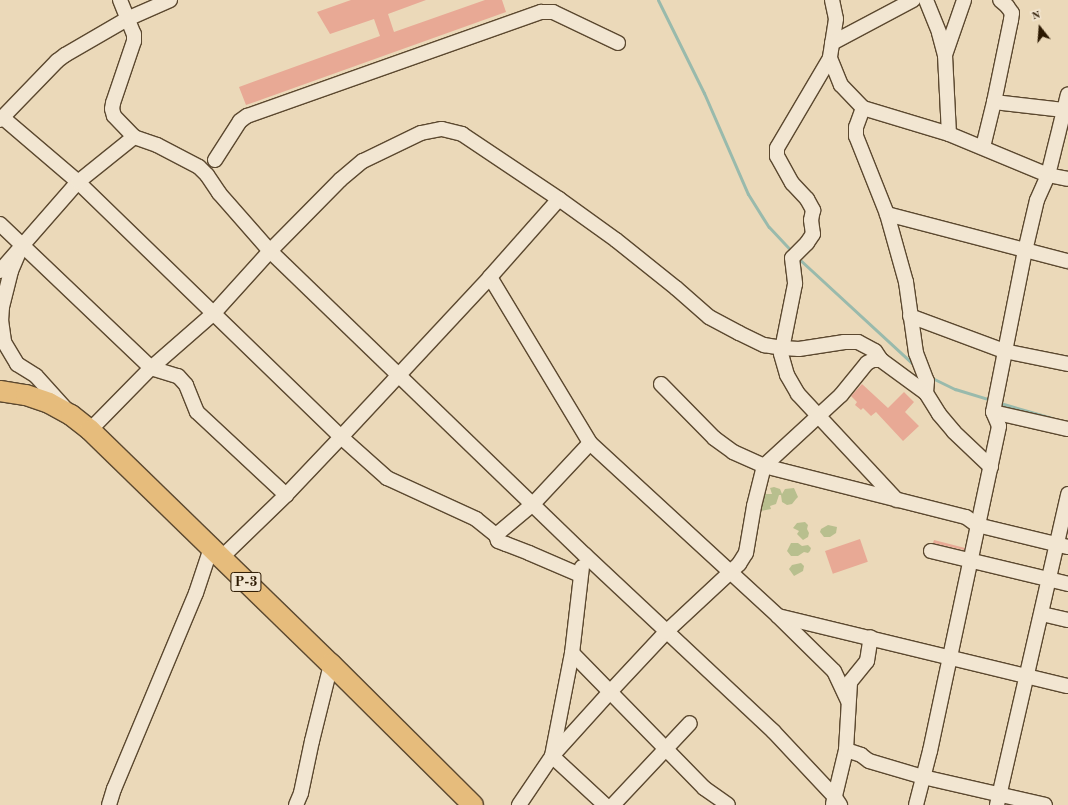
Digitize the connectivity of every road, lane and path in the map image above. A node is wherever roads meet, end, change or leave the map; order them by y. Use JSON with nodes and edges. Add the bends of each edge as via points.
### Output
{"nodes":[{"id":1,"x":120,"y":0,"type":"edge"},
{"id":2,"x":170,"y":0,"type":"edge"},
{"id":3,"x":832,"y":0,"type":"edge"},
{"id":4,"x":912,"y":0,"type":"edge"},
{"id":5,"x":926,"y":0,"type":"edge"},
{"id":6,"x":964,"y":0,"type":"edge"},
{"id":7,"x":1000,"y":0,"type":"edge"},
{"id":8,"x":127,"y":19,"type":"junction"},
{"id":9,"x":618,"y":43,"type":"dead end"},
{"id":10,"x":832,"y":43,"type":"junction"},
{"id":11,"x":946,"y":55,"type":"junction"},
{"id":12,"x":830,"y":58,"type":"junction"},
{"id":13,"x":1068,"y":94,"type":"edge"},
{"id":14,"x":994,"y":102,"type":"junction"},
{"id":15,"x":863,"y":108,"type":"junction"},
{"id":16,"x":1064,"y":110,"type":"junction"},
{"id":17,"x":1,"y":118,"type":"edge"},
{"id":18,"x":949,"y":134,"type":"junction"},
{"id":19,"x":134,"y":137,"type":"junction"},
{"id":20,"x":983,"y":147,"type":"junction"},
{"id":21,"x":215,"y":160,"type":"junction"},
{"id":22,"x":199,"y":167,"type":"junction"},
{"id":23,"x":1048,"y":175,"type":"junction"},
{"id":24,"x":1068,"y":179,"type":"edge"},
{"id":25,"x":212,"y":181,"type":"junction"},
{"id":26,"x":78,"y":182,"type":"junction"},
{"id":27,"x":559,"y":199,"type":"junction"},
{"id":28,"x":887,"y":214,"type":"junction"},
{"id":29,"x":0,"y":224,"type":"edge"},
{"id":30,"x":22,"y":245,"type":"junction"},
{"id":31,"x":270,"y":251,"type":"junction"},
{"id":32,"x":1026,"y":251,"type":"junction"},
{"id":33,"x":1068,"y":261,"type":"edge"},
{"id":34,"x":0,"y":271,"type":"edge"},
{"id":35,"x":490,"y":277,"type":"junction"},
{"id":36,"x":213,"y":314,"type":"junction"},
{"id":37,"x":910,"y":316,"type":"junction"},
{"id":38,"x":782,"y":348,"type":"junction"},
{"id":39,"x":1004,"y":351,"type":"junction"},
{"id":40,"x":881,"y":360,"type":"junction"},
{"id":41,"x":1068,"y":364,"type":"edge"},
{"id":42,"x":151,"y":368,"type":"junction"},
{"id":43,"x":398,"y":375,"type":"junction"},
{"id":44,"x":661,"y":384,"type":"dead end"},
{"id":45,"x":0,"y":391,"type":"edge"},
{"id":46,"x":926,"y":393,"type":"junction"},
{"id":47,"x":993,"y":412,"type":"junction"},
{"id":48,"x":71,"y":415,"type":"junction"},
{"id":49,"x":819,"y":415,"type":"junction"},
{"id":50,"x":1068,"y":429,"type":"edge"},
{"id":51,"x":90,"y":430,"type":"junction"},
{"id":52,"x":341,"y":437,"type":"junction"},
{"id":53,"x":590,"y":443,"type":"junction"},
{"id":54,"x":764,"y":466,"type":"junction"},
{"id":55,"x":991,"y":467,"type":"junction"},
{"id":56,"x":1068,"y":494,"type":"edge"},
{"id":57,"x":286,"y":495,"type":"junction"},
{"id":58,"x":897,"y":500,"type":"junction"},
{"id":59,"x":533,"y":504,"type":"junction"},
{"id":60,"x":1066,"y":509,"type":"edge"},
{"id":61,"x":977,"y":525,"type":"junction"},
{"id":62,"x":496,"y":535,"type":"junction"},
{"id":63,"x":1063,"y":546,"type":"edge"},
{"id":64,"x":932,"y":551,"type":"dead end"},
{"id":65,"x":216,"y":553,"type":"junction"},
{"id":66,"x":585,"y":555,"type":"junction"},
{"id":67,"x":971,"y":560,"type":"junction"},
{"id":68,"x":730,"y":573,"type":"junction"},
{"id":69,"x":580,"y":575,"type":"junction"},
{"id":70,"x":1049,"y":579,"type":"junction"},
{"id":71,"x":1068,"y":584,"type":"edge"},
{"id":72,"x":1042,"y":614,"type":"junction"},
{"id":73,"x":778,"y":616,"type":"junction"},
{"id":74,"x":1068,"y":620,"type":"edge"},
{"id":75,"x":666,"y":632,"type":"junction"},
{"id":76,"x":871,"y":637,"type":"junction"},
{"id":77,"x":572,"y":653,"type":"junction"},
{"id":78,"x":949,"y":658,"type":"junction"},
{"id":79,"x":331,"y":664,"type":"junction"},
{"id":80,"x":1027,"y":676,"type":"junction"},
{"id":81,"x":1068,"y":686,"type":"edge"},
{"id":82,"x":609,"y":693,"type":"junction"},
{"id":83,"x":848,"y":701,"type":"junction"},
{"id":84,"x":690,"y":723,"type":"dead end"},
{"id":85,"x":665,"y":747,"type":"junction"},
{"id":86,"x":846,"y":750,"type":"junction"},
{"id":87,"x":552,"y":756,"type":"junction"},
{"id":88,"x":923,"y":777,"type":"junction"},
{"id":89,"x":998,"y":800,"type":"edge"},
{"id":90,"x":836,"y":802,"type":"edge"},
{"id":91,"x":109,"y":805,"type":"edge"},
{"id":92,"x":296,"y":805,"type":"edge"},
{"id":93,"x":473,"y":805,"type":"edge"},
{"id":94,"x":519,"y":805,"type":"edge"},
{"id":95,"x":605,"y":805,"type":"edge"},
{"id":96,"x":613,"y":805,"type":"edge"},
{"id":97,"x":728,"y":805,"type":"edge"},
{"id":98,"x":916,"y":805,"type":"edge"},
{"id":99,"x":1045,"y":805,"type":"edge"}],
"edges":[{"from":1,"to":8,"type":"street"},
{"from":2,"to":8,"type":"street"},
{"from":3,"to":10,"type":"street","via":[[836,19]]},
{"from":4,"to":10,"type":"street"},
{"from":5,"to":11,"type":"street"},
{"from":6,"to":11,"type":"street"},
{"from":7,"to":14,"type":"street","via":[[1012,12]]},
{"from":8,"to":17,"type":"street","via":[[81,44],[57,61]]},
{"from":8,"to":19,"type":"street","via":[[134,34],[134,41],[112,109],[114,116]]},
{"from":9,"to":21,"type":"street","via":[[553,12],[541,12],[247,116],[240,121]]},
{"from":10,"to":12,"type":"street"},
{"from":11,"to":18,"type":"street"},
{"from":12,"to":15,"type":"street","via":[[841,86]]},
{"from":12,"to":38,"type":"street","via":[[777,148],[777,156],[784,170],[813,210],[813,234],[792,258],[795,284]]},
{"from":13,"to":16,"type":"street"},
{"from":14,"to":16,"type":"street"},
{"from":14,"to":20,"type":"street"},
{"from":15,"to":18,"type":"street"},
{"from":15,"to":28,"type":"street","via":[[856,127],[856,136]]},
{"from":16,"to":23,"type":"street"},
{"from":17,"to":26,"type":"street"},
{"from":18,"to":20,"type":"street"},
{"from":19,"to":22,"type":"street","via":[[157,145]]},
{"from":19,"to":26,"type":"street"},
{"from":20,"to":23,"type":"street"},
{"from":21,"to":22,"type":"street","via":[[209,165]]},
{"from":21,"to":25,"type":"street"},
{"from":22,"to":25,"type":"street"},
{"from":23,"to":24,"type":"street"},
{"from":23,"to":32,"type":"street","via":[[1037,200]]},
{"from":25,"to":31,"type":"street","via":[[219,193]]},
{"from":26,"to":30,"type":"street"},
{"from":26,"to":36,"type":"street"},
{"from":27,"to":31,"type":"street","via":[[462,134],[442,129],[422,133],[363,161],[340,180]]},
{"from":27,"to":35,"type":"street"},
{"from":27,"to":38,"type":"street","via":[[628,250],[709,317],[764,345]]},
{"from":28,"to":32,"type":"street"},
{"from":28,"to":37,"type":"street","via":[[906,282]]},
{"from":29,"to":30,"type":"street"},
{"from":30,"to":34,"type":"street"},
{"from":30,"to":42,"type":"street"},
{"from":30,"to":48,"type":"street","via":[[11,271],[2,307],[4,342],[17,364],[36,376]]},
{"from":31,"to":36,"type":"street"},
{"from":31,"to":43,"type":"street"},
{"from":32,"to":33,"type":"street"},
{"from":32,"to":39,"type":"street"},
{"from":35,"to":43,"type":"street"},
{"from":35,"to":53,"type":"street"},
{"from":36,"to":42,"type":"street"},
{"from":36,"to":52,"type":"street"},
{"from":37,"to":39,"type":"street"},
{"from":37,"to":46,"type":"street","via":[[916,352],[927,381]]},
{"from":38,"to":40,"type":"street","via":[[799,349],[858,342],[875,351]]},
{"from":38,"to":49,"type":"street","via":[[781,354],[787,374],[798,394]]},
{"from":39,"to":41,"type":"street"},
{"from":39,"to":47,"type":"street"},
{"from":40,"to":46,"type":"street"},
{"from":40,"to":49,"type":"street","via":[[866,363],[841,395]]},
{"from":42,"to":51,"type":"street"},
{"from":42,"to":57,"type":"street","via":[[178,376],[186,385],[197,412]]},
{"from":43,"to":52,"type":"street"},
{"from":43,"to":59,"type":"street"},
{"from":44,"to":54,"type":"street","via":[[714,438],[733,452]]},
{"from":45,"to":48,"type":"highway","number":"P-3","via":[[26,395],[49,403]]},
{"from":46,"to":55,"type":"street","via":[[954,432]]},
{"from":47,"to":50,"type":"street"},
{"from":47,"to":55,"type":"street","via":[[999,426]]},
{"from":48,"to":51,"type":"highway","number":"P-3"},
{"from":49,"to":54,"type":"street"},
{"from":49,"to":58,"type":"street"},
{"from":51,"to":65,"type":"highway","number":"P-3"},
{"from":52,"to":57,"type":"street"},
{"from":52,"to":62,"type":"street","via":[[387,478],[476,519]]},
{"from":53,"to":59,"type":"street"},
{"from":53,"to":68,"type":"street"},
{"from":54,"to":58,"type":"street"},
{"from":54,"to":68,"type":"street","via":[[746,553]]},
{"from":55,"to":61,"type":"street"},
{"from":56,"to":60,"type":"street"},
{"from":57,"to":65,"type":"street"},
{"from":58,"to":61,"type":"street","via":[[966,517]]},
{"from":59,"to":62,"type":"street"},
{"from":59,"to":66,"type":"street"},
{"from":60,"to":63,"type":"street"},
{"from":61,"to":63,"type":"street"},
{"from":61,"to":67,"type":"street"},
{"from":62,"to":69,"type":"street","via":[[498,540],[506,544]]},
{"from":63,"to":70,"type":"street"},
{"from":64,"to":67,"type":"street"},
{"from":65,"to":79,"type":"highway","number":"P-3"},
{"from":65,"to":91,"type":"street","via":[[196,593]]},
{"from":66,"to":69,"type":"street"},
{"from":66,"to":75,"type":"street"},
{"from":67,"to":70,"type":"street"},
{"from":67,"to":78,"type":"street"},
{"from":68,"to":73,"type":"street"},
{"from":68,"to":75,"type":"street"},
{"from":69,"to":77,"type":"street"},
{"from":70,"to":71,"type":"street"},
{"from":70,"to":72,"type":"street"},
{"from":72,"to":74,"type":"street"},
{"from":72,"to":80,"type":"street"},
{"from":73,"to":76,"type":"street"},
{"from":73,"to":83,"type":"street","via":[[834,671]]},
{"from":75,"to":82,"type":"street"},
{"from":75,"to":90,"type":"street","via":[[773,731]]},
{"from":76,"to":78,"type":"street"},
{"from":76,"to":83,"type":"street","via":[[867,661],[850,682]]},
{"from":77,"to":82,"type":"street"},
{"from":77,"to":87,"type":"street"},
{"from":78,"to":80,"type":"street"},
{"from":78,"to":88,"type":"street"},
{"from":79,"to":92,"type":"street"},
{"from":79,"to":93,"type":"highway","number":"P-3"},
{"from":80,"to":81,"type":"street"},
{"from":80,"to":89,"type":"street"},
{"from":82,"to":85,"type":"street"},
{"from":82,"to":87,"type":"street"},
{"from":83,"to":86,"type":"street"},
{"from":84,"to":85,"type":"street"},
{"from":85,"to":96,"type":"street"},
{"from":85,"to":97,"type":"street","via":[[704,788]]},
{"from":86,"to":88,"type":"street","via":[[861,754],[869,761]]},
{"from":86,"to":90,"type":"street"},
{"from":87,"to":94,"type":"street"},
{"from":87,"to":95,"type":"street"},
{"from":88,"to":89,"type":"street"},
{"from":88,"to":98,"type":"street"},
{"from":89,"to":99,"type":"street"}]}
